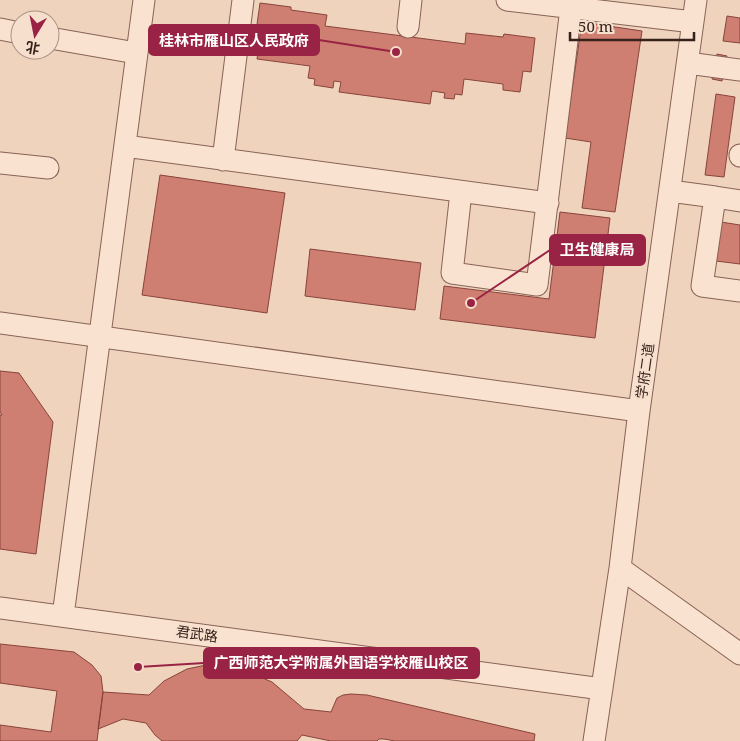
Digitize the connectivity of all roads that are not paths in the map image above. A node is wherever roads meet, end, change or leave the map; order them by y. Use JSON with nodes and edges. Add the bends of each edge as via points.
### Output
{"nodes":[{"id":1,"x":144,"y":0,"type":"edge"},
{"id":2,"x":243,"y":0,"type":"edge"},
{"id":3,"x":411,"y":0,"type":"edge"},
{"id":4,"x":507,"y":0,"type":"edge"},
{"id":5,"x":696,"y":0,"type":"edge"},
{"id":6,"x":572,"y":4,"type":"edge"},
{"id":7,"x":693,"y":22,"type":"junction"},
{"id":8,"x":408,"y":27,"type":"dead end"},
{"id":9,"x":60,"y":40,"type":"edge"},
{"id":10,"x":136,"y":53,"type":"junction"},
{"id":11,"x":688,"y":63,"type":"junction"},
{"id":12,"x":740,"y":70,"type":"edge"},
{"id":13,"x":125,"y":146,"type":"junction"},
{"id":14,"x":223,"y":160,"type":"junction"},
{"id":15,"x":0,"y":163,"type":"edge"},
{"id":16,"x":48,"y":168,"type":"dead end"},
{"id":17,"x":670,"y":191,"type":"junction"},
{"id":18,"x":462,"y":192,"type":"junction"},
{"id":19,"x":715,"y":198,"type":"junction"},
{"id":20,"x":740,"y":201,"type":"edge"},
{"id":21,"x":548,"y":203,"type":"junction"},
{"id":22,"x":740,"y":291,"type":"edge"},
{"id":23,"x":0,"y":323,"type":"edge"},
{"id":24,"x":100,"y":337,"type":"junction"},
{"id":25,"x":639,"y":411,"type":"junction"},
{"id":26,"x":620,"y":568,"type":"junction"},
{"id":27,"x":0,"y":608,"type":"edge"},
{"id":28,"x":63,"y":616,"type":"junction"},
{"id":29,"x":740,"y":654,"type":"edge"},
{"id":30,"x":602,"y":689,"type":"junction"},
{"id":31,"x":594,"y":741,"type":"edge"}],
"edges":[{"from":1,"to":10,"type":"street"},
{"from":2,"to":14,"type":"street"},
{"from":3,"to":8,"type":"street"},
{"from":4,"to":6,"type":"street"},
{"from":5,"to":7,"type":"street","name":"学府二道"},
{"from":6,"to":7,"type":"street"},
{"from":6,"to":21,"type":"street"},
{"from":7,"to":11,"type":"street","name":"学府二道"},
{"from":9,"to":10,"type":"street"},
{"from":10,"to":13,"type":"street"},
{"from":11,"to":12,"type":"street"},
{"from":11,"to":17,"type":"street","name":"学府二道"},
{"from":13,"to":14,"type":"street"},
{"from":13,"to":24,"type":"street"},
{"from":14,"to":18,"type":"street"},
{"from":15,"to":16,"type":"street"},
{"from":17,"to":19,"type":"street"},
{"from":17,"to":25,"type":"street","name":"学府二道"},
{"from":18,"to":21,"type":"street"},
{"from":18,"to":21,"type":"street","via":[[452,273],[537,286]]},
{"from":19,"to":20,"type":"street"},
{"from":19,"to":22,"type":"street","via":[[702,286]]},
{"from":23,"to":24,"type":"street"},
{"from":24,"to":25,"type":"street"},
{"from":24,"to":28,"type":"street"},
{"from":25,"to":26,"type":"street","name":"学府二道"},
{"from":26,"to":29,"type":"street"},
{"from":26,"to":30,"type":"street","name":"学府二道"},
{"from":27,"to":28,"type":"street","name":"君武路"},
{"from":28,"to":30,"type":"street","name":"君武路"},
{"from":30,"to":31,"type":"street","name":"学府二道"}]}
